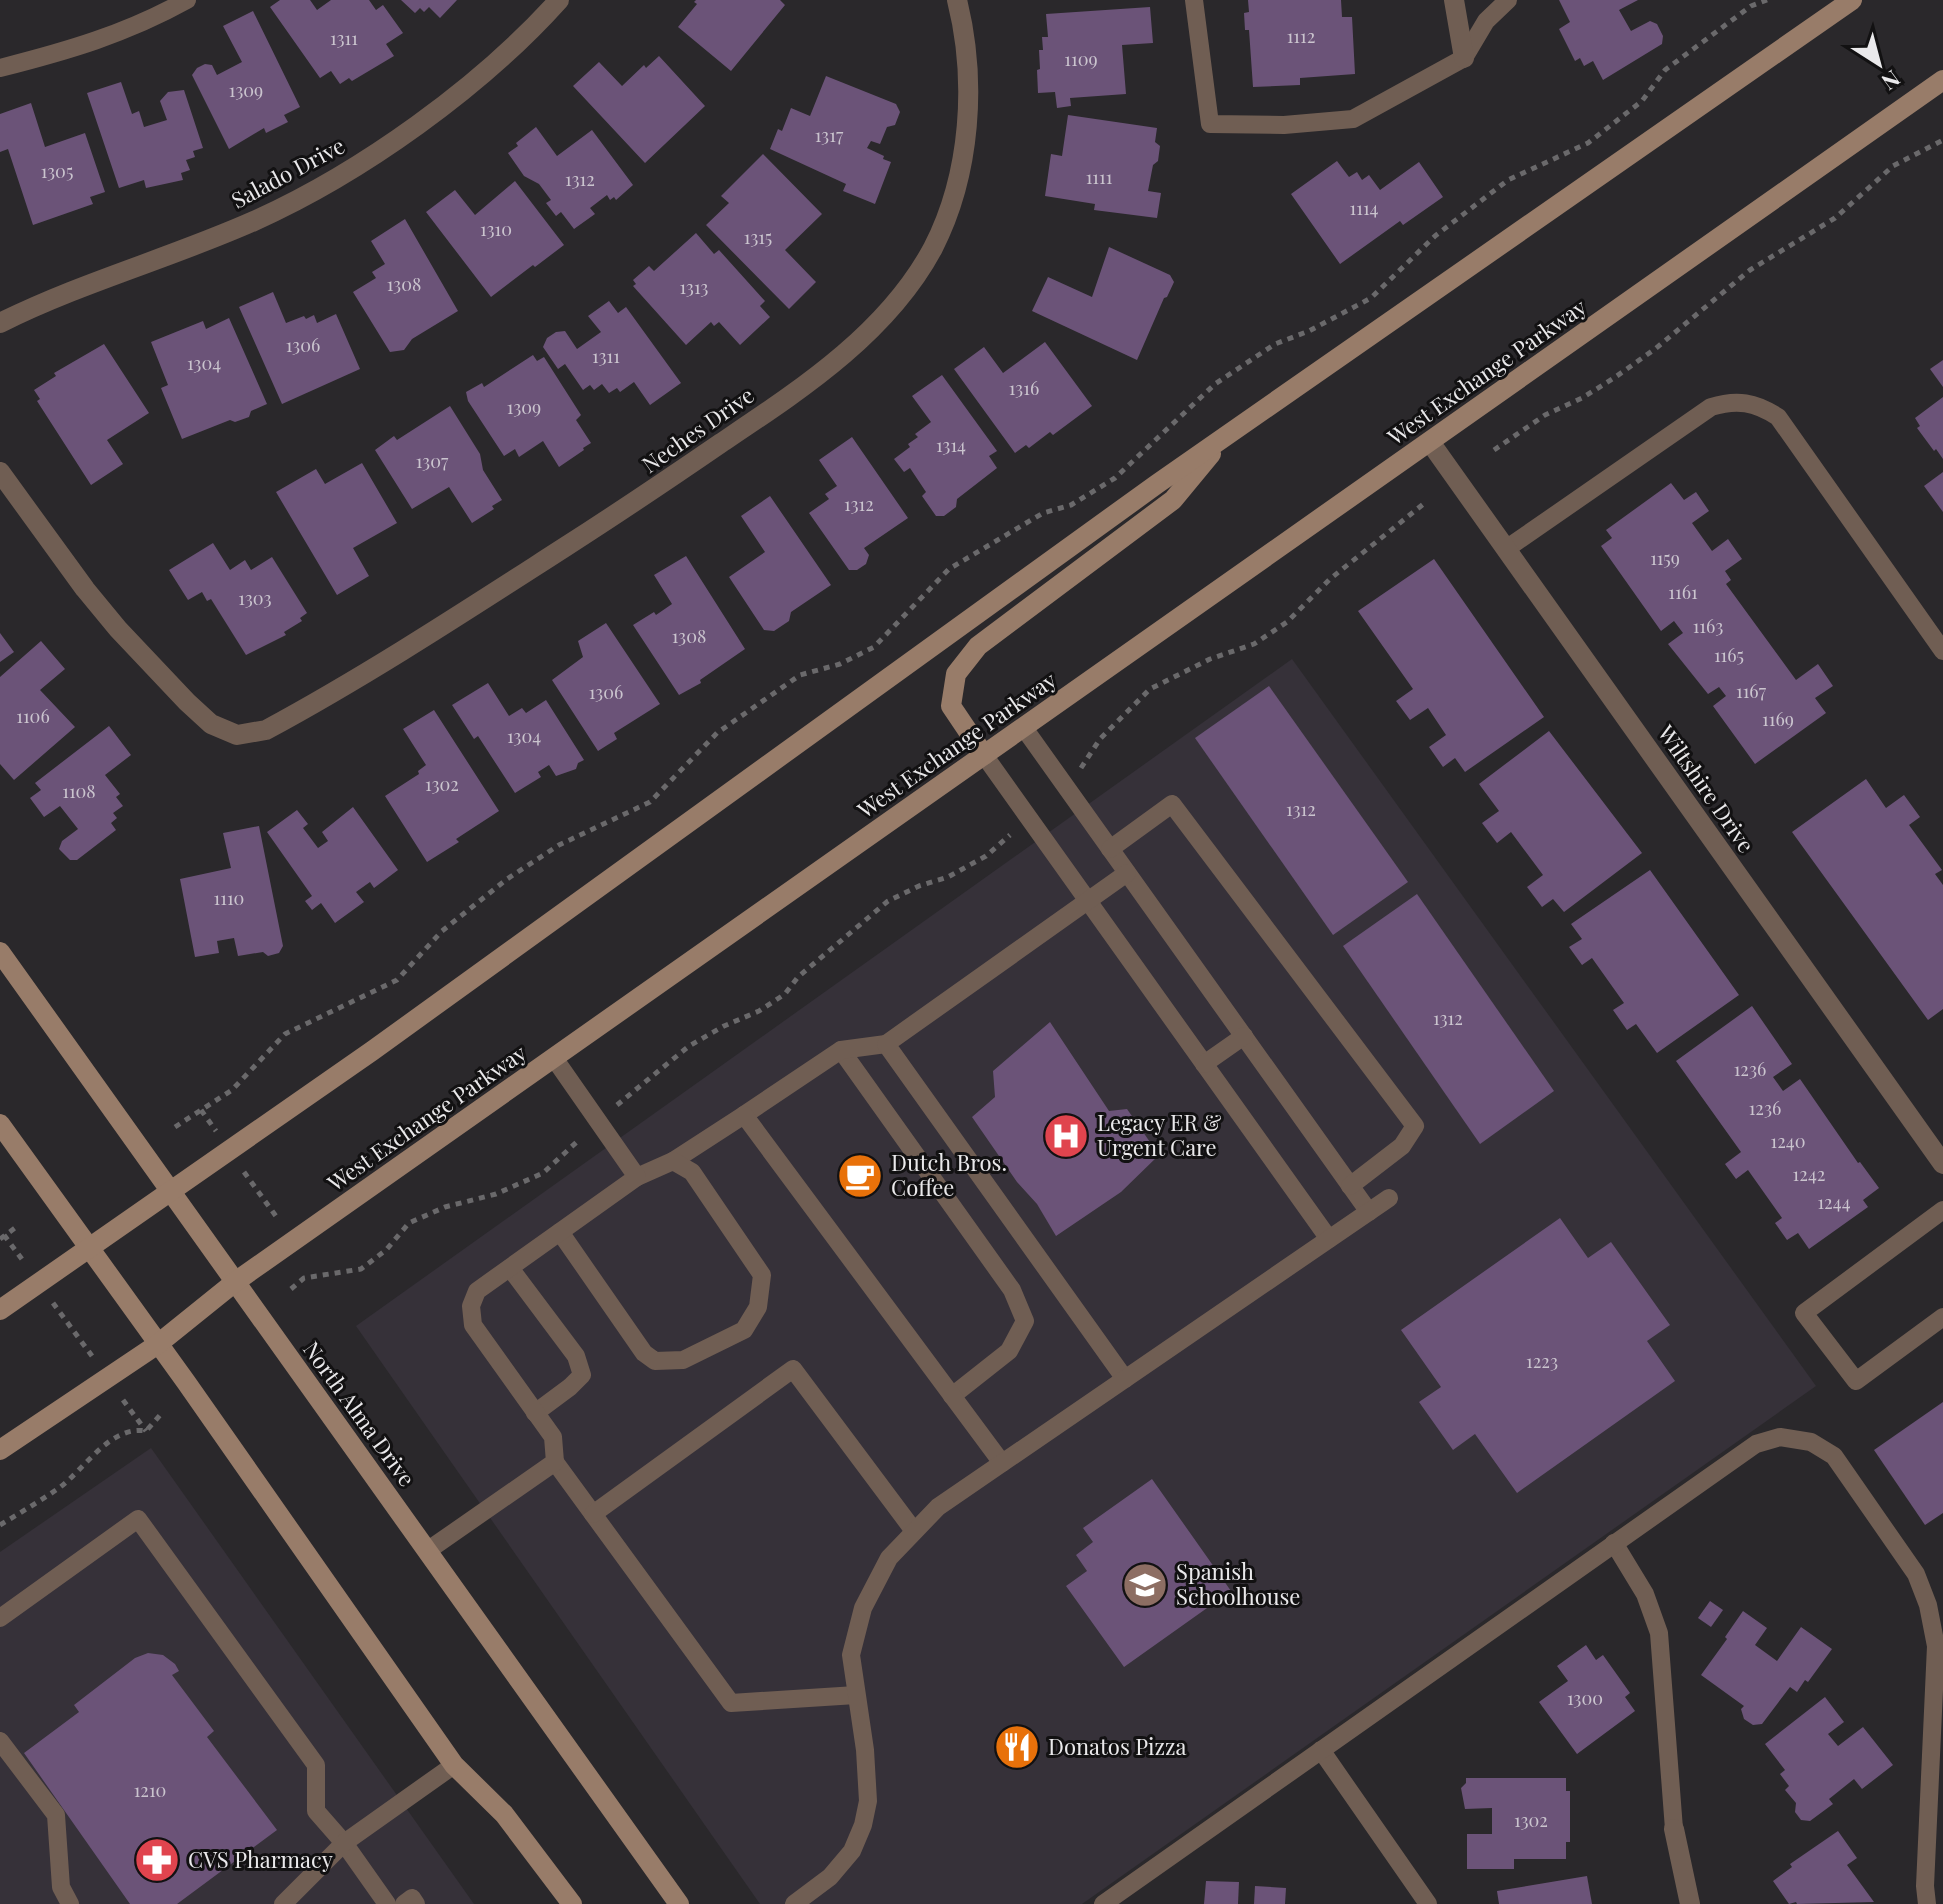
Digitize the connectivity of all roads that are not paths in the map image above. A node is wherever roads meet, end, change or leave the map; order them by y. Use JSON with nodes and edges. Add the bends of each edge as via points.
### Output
{"nodes":[{"id":1,"x":187,"y":0,"type":"edge"},
{"id":2,"x":559,"y":0,"type":"edge"},
{"id":3,"x":957,"y":0,"type":"edge"},
{"id":4,"x":1194,"y":0,"type":"edge"},
{"id":5,"x":1454,"y":0,"type":"edge"},
{"id":6,"x":1508,"y":0,"type":"edge"},
{"id":7,"x":1852,"y":0,"type":"edge"},
{"id":8,"x":1464,"y":58,"type":"junction"},
{"id":9,"x":0,"y":68,"type":"edge"},
{"id":10,"x":1943,"y":80,"type":"edge"},
{"id":11,"x":0,"y":323,"type":"edge"},
{"id":12,"x":1229,"y":433,"type":"junction"},
{"id":13,"x":1430,"y":442,"type":"junction"},
{"id":14,"x":0,"y":472,"type":"edge"},
{"id":15,"x":1506,"y":549,"type":"junction"},
{"id":16,"x":1943,"y":651,"type":"edge"},
{"id":17,"x":1024,"y":728,"type":"junction"},
{"id":18,"x":984,"y":755,"type":"junction"},
{"id":19,"x":1110,"y":849,"type":"junction"},
{"id":20,"x":1127,"y":873,"type":"junction"},
{"id":21,"x":1087,"y":901,"type":"junction"},
{"id":22,"x":0,"y":952,"type":"edge"},
{"id":23,"x":1244,"y":1036,"type":"junction"},
{"id":24,"x":886,"y":1044,"type":"junction"},
{"id":25,"x":841,"y":1050,"type":"junction"},
{"id":26,"x":554,"y":1058,"type":"junction"},
{"id":27,"x":1204,"y":1064,"type":"junction"},
{"id":28,"x":744,"y":1115,"type":"junction"},
{"id":29,"x":0,"y":1124,"type":"edge"},
{"id":30,"x":673,"y":1161,"type":"junction"},
{"id":31,"x":1943,"y":1164,"type":"edge"},
{"id":32,"x":637,"y":1177,"type":"junction"},
{"id":33,"x":1350,"y":1186,"type":"junction"},
{"id":34,"x":171,"y":1191,"type":"junction"},
{"id":35,"x":1389,"y":1198,"type":"dead end"},
{"id":36,"x":1943,"y":1210,"type":"edge"},
{"id":37,"x":1369,"y":1212,"type":"junction"},
{"id":38,"x":560,"y":1232,"type":"junction"},
{"id":39,"x":1329,"y":1239,"type":"junction"},
{"id":40,"x":89,"y":1248,"type":"junction"},
{"id":41,"x":510,"y":1268,"type":"junction"},
{"id":42,"x":235,"y":1282,"type":"junction"},
{"id":43,"x":0,"y":1310,"type":"edge"},
{"id":44,"x":1943,"y":1317,"type":"edge"},
{"id":45,"x":158,"y":1344,"type":"junction"},
{"id":46,"x":1125,"y":1379,"type":"junction"},
{"id":47,"x":952,"y":1396,"type":"junction"},
{"id":48,"x":535,"y":1413,"type":"junction"},
{"id":49,"x":0,"y":1450,"type":"edge"},
{"id":50,"x":555,"y":1462,"type":"junction"},
{"id":51,"x":1002,"y":1463,"type":"junction"},
{"id":52,"x":593,"y":1514,"type":"junction"},
{"id":53,"x":914,"y":1531,"type":"junction"},
{"id":54,"x":1614,"y":1543,"type":"junction"},
{"id":55,"x":427,"y":1551,"type":"junction"},
{"id":56,"x":0,"y":1618,"type":"edge"},
{"id":57,"x":856,"y":1695,"type":"junction"},
{"id":58,"x":0,"y":1741,"type":"edge"},
{"id":59,"x":1321,"y":1750,"type":"junction"},
{"id":60,"x":454,"y":1765,"type":"junction"},
{"id":61,"x":1674,"y":1829,"type":"joint"},
{"id":62,"x":344,"y":1843,"type":"junction"},
{"id":63,"x":1127,"y":1897,"type":"edge"},
{"id":64,"x":70,"y":1904,"type":"edge"},
{"id":65,"x":283,"y":1904,"type":"edge"},
{"id":66,"x":387,"y":1904,"type":"edge"},
{"id":67,"x":404,"y":1904,"type":"edge"},
{"id":68,"x":416,"y":1904,"type":"edge"},
{"id":69,"x":572,"y":1904,"type":"edge"},
{"id":70,"x":679,"y":1904,"type":"edge"},
{"id":71,"x":794,"y":1904,"type":"edge"},
{"id":72,"x":1103,"y":1904,"type":"edge"},
{"id":73,"x":1428,"y":1904,"type":"edge"},
{"id":74,"x":1690,"y":1904,"type":"edge"},
{"id":75,"x":1927,"y":1904,"type":"edge"}],
"edges":[{"from":1,"to":9,"type":"lane","via":[[79,48]]},
{"from":2,"to":11,"type":"street","name":"Salado Drive","via":[[512,47],[416,125],[309,192],[255,221]]},
{"from":3,"to":14,"type":"street","name":"Neches Drive","via":[[968,88],[961,163],[933,248],[875,325],[833,364],[624,510],[266,730],[237,735],[211,724],[118,629]]},
{"from":4,"to":8,"type":"lane","via":[[1210,124],[1353,119]]},
{"from":5,"to":8,"type":"street"},
{"from":6,"to":8,"type":"lane","via":[[1486,21]]},
{"from":7,"to":12,"type":"main road"},
{"from":10,"to":13,"type":"main road","name":"West Exchange Parkway"},
{"from":12,"to":18,"type":"main road","via":[[1173,500],[978,646],[956,674],[951,706]]},
{"from":12,"to":34,"type":"main road"},
{"from":13,"to":15,"type":"street","name":"Wiltshire Drive"},
{"from":13,"to":17,"type":"main road","name":"West Exchange Parkway"},
{"from":15,"to":16,"type":"lane","via":[[1711,407],[1746,402],[1778,417]]},
{"from":15,"to":31,"type":"street","name":"Wiltshire Drive"},
{"from":17,"to":18,"type":"main road","name":"West Exchange Parkway"},
{"from":17,"to":19,"type":"lane"},
{"from":18,"to":21,"type":"lane"},
{"from":18,"to":26,"type":"main road","name":"West Exchange Parkway"},
{"from":19,"to":20,"type":"lane"},
{"from":19,"to":33,"type":"lane","via":[[1172,804],[1415,1126],[1402,1146]]},
{"from":20,"to":21,"type":"lane"},
{"from":20,"to":23,"type":"lane"},
{"from":21,"to":24,"type":"lane"},
{"from":21,"to":27,"type":"lane"},
{"from":22,"to":34,"type":"main road","name":"North Alma Drive"},
{"from":23,"to":27,"type":"lane"},
{"from":23,"to":33,"type":"lane"},
{"from":24,"to":25,"type":"lane"},
{"from":24,"to":46,"type":"lane"},
{"from":25,"to":28,"type":"lane"},
{"from":25,"to":47,"type":"lane","via":[[1012,1290],[1025,1321],[1009,1351]]},
{"from":26,"to":32,"type":"lane"},
{"from":26,"to":42,"type":"main road","name":"West Exchange Parkway"},
{"from":27,"to":39,"type":"lane"},
{"from":28,"to":30,"type":"lane"},
{"from":28,"to":47,"type":"lane"},
{"from":29,"to":40,"type":"main road"},
{"from":30,"to":32,"type":"lane"},
{"from":30,"to":38,"type":"lane","via":[[692,1172],[762,1275],[758,1307],[744,1330],[683,1360],[655,1361],[644,1353]]},
{"from":32,"to":38,"type":"lane"},
{"from":33,"to":37,"type":"lane"},
{"from":34,"to":40,"type":"main road"},
{"from":34,"to":42,"type":"main road","name":"North Alma Drive"},
{"from":35,"to":37,"type":"lane"},
{"from":36,"to":44,"type":"lane","via":[[1804,1313],[1856,1381]]},
{"from":37,"to":39,"type":"lane"},
{"from":38,"to":41,"type":"lane"},
{"from":39,"to":46,"type":"lane"},
{"from":40,"to":43,"type":"main road"},
{"from":40,"to":45,"type":"main road"},
{"from":41,"to":48,"type":"lane","via":[[477,1291],[471,1306],[473,1325]]},
{"from":41,"to":48,"type":"lane","via":[[576,1356],[582,1375]]},
{"from":42,"to":45,"type":"main road","name":"West Exchange Parkway"},
{"from":42,"to":55,"type":"main road","name":"North Alma Drive"},
{"from":45,"to":49,"type":"main road","name":"West Exchange Parkway"},
{"from":45,"to":60,"type":"main road"},
{"from":46,"to":51,"type":"lane"},
{"from":47,"to":51,"type":"lane"},
{"from":48,"to":50,"type":"lane","via":[[553,1437]]},
{"from":50,"to":52,"type":"lane"},
{"from":50,"to":55,"type":"lane"},
{"from":51,"to":53,"type":"lane","via":[[938,1507]]},
{"from":52,"to":53,"type":"lane","via":[[793,1369]]},
{"from":52,"to":57,"type":"lane","via":[[731,1703]]},
{"from":53,"to":57,"type":"lane","via":[[889,1558],[863,1608],[851,1655]]},
{"from":54,"to":59,"type":"lane"},
{"from":54,"to":61,"type":"lane","via":[[1645,1594],[1659,1633]]},
{"from":54,"to":75,"type":"lane","via":[[1756,1444],[1795,1439],[1834,1456],[1916,1574],[1928,1605],[1936,1646]]},
{"from":55,"to":70,"type":"main road","name":"North Alma Drive"},
{"from":56,"to":62,"type":"lane","via":[[138,1519],[316,1765],[316,1811]]},
{"from":57,"to":71,"type":"lane","via":[[868,1801],[863,1825],[837,1869]]},
{"from":58,"to":64,"type":"lane","via":[[56,1815],[61,1887]]},
{"from":59,"to":63,"type":"lane"},
{"from":59,"to":73,"type":"lane"},
{"from":60,"to":62,"type":"lane"},
{"from":60,"to":69,"type":"main road","via":[[504,1814]]},
{"from":61,"to":74,"type":"street"},
{"from":62,"to":65,"type":"lane"},
{"from":62,"to":66,"type":"lane"},
{"from":63,"to":72,"type":"lane"},
{"from":67,"to":68,"type":"lane","via":[[412,1898]]}]}
